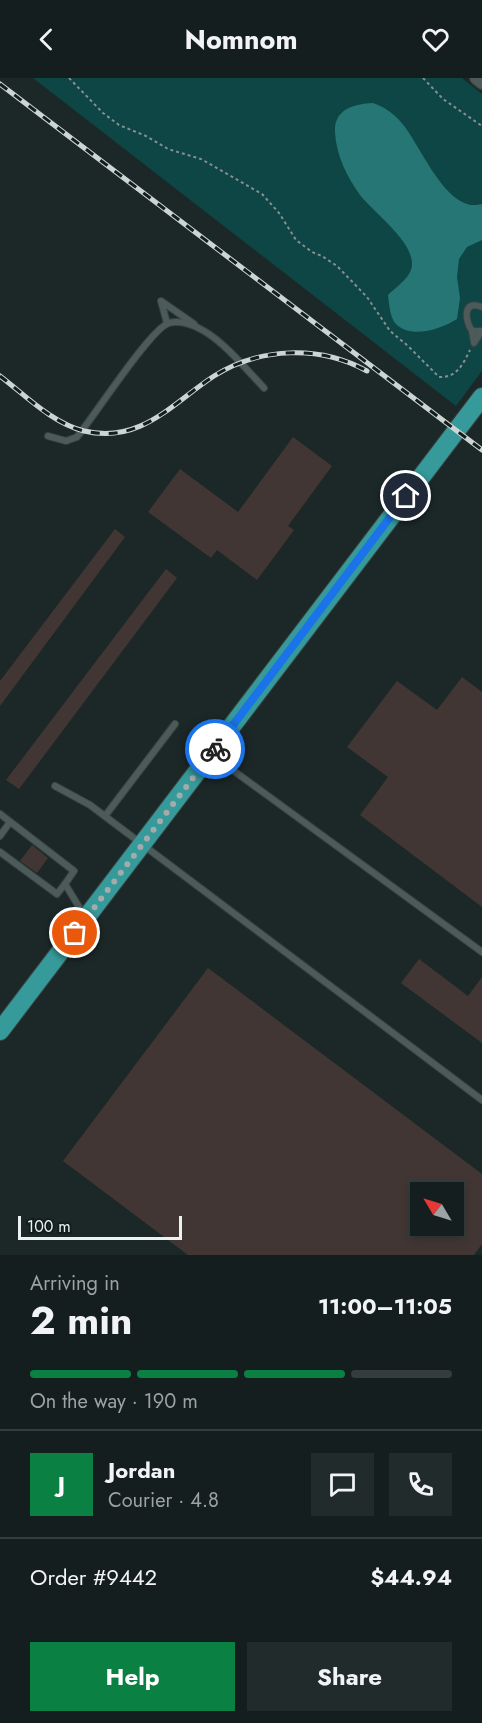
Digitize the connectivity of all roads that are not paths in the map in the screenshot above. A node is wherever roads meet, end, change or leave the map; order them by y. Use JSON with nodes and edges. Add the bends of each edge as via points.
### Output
{"nodes":[{"id":1,"x":476,"y":78,"type":"edge"},
{"id":2,"x":482,"y":83,"type":"edge"},
{"id":3,"x":482,"y":307,"type":"edge"},
{"id":4,"x":167,"y":323,"type":"junction"},
{"id":5,"x":204,"y":331,"type":"junction"},
{"id":6,"x":472,"y":331,"type":"junction"},
{"id":7,"x":482,"y":332,"type":"edge"},
{"id":8,"x":264,"y":388,"type":"dead end"},
{"id":9,"x":482,"y":397,"type":"edge"},
{"id":10,"x":48,"y":436,"type":"dead end"},
{"id":11,"x":175,"y":724,"type":"dead end"},
{"id":12,"x":211,"y":754,"type":"junction"},
{"id":13,"x":55,"y":786,"type":"dead end"},
{"id":14,"x":0,"y":814,"type":"edge"},
{"id":15,"x":105,"y":816,"type":"junction"},
{"id":16,"x":10,"y":822,"type":"junction"},
{"id":17,"x":0,"y":836,"type":"edge"},
{"id":18,"x":143,"y":844,"type":"junction"},
{"id":19,"x":0,"y":852,"type":"edge"},
{"id":20,"x":65,"y":884,"type":"junction"},
{"id":21,"x":86,"y":918,"type":"junction"},
{"id":22,"x":482,"y":952,"type":"edge"},
{"id":23,"x":0,"y":1031,"type":"edge"},
{"id":24,"x":482,"y":1100,"type":"edge"}],
"edges":[{"from":1,"to":2,"type":"street"},
{"from":3,"to":6,"type":"lane","via":[[476,304],[467,310]]},
{"from":4,"to":5,"type":"lane","via":[[184,322]]},
{"from":4,"to":5,"type":"lane","via":[[161,301]]},
{"from":4,"to":10,"type":"lane","via":[[77,438],[66,441]]},
{"from":5,"to":8,"type":"lane"},
{"from":6,"to":7,"type":"lane"},
{"from":6,"to":7,"type":"lane","via":[[474,343]]},
{"from":9,"to":12,"type":"main road"},
{"from":11,"to":15,"type":"lane"},
{"from":12,"to":18,"type":"main road"},
{"from":12,"to":22,"type":"lane"},
{"from":13,"to":15,"type":"lane"},
{"from":14,"to":16,"type":"lane"},
{"from":15,"to":18,"type":"lane"},
{"from":16,"to":17,"type":"lane"},
{"from":16,"to":20,"type":"lane","via":[[74,871]]},
{"from":18,"to":21,"type":"main road"},
{"from":18,"to":24,"type":"lane"},
{"from":19,"to":20,"type":"lane","via":[[57,894]]},
{"from":20,"to":21,"type":"lane"},
{"from":21,"to":23,"type":"main road"}]}
